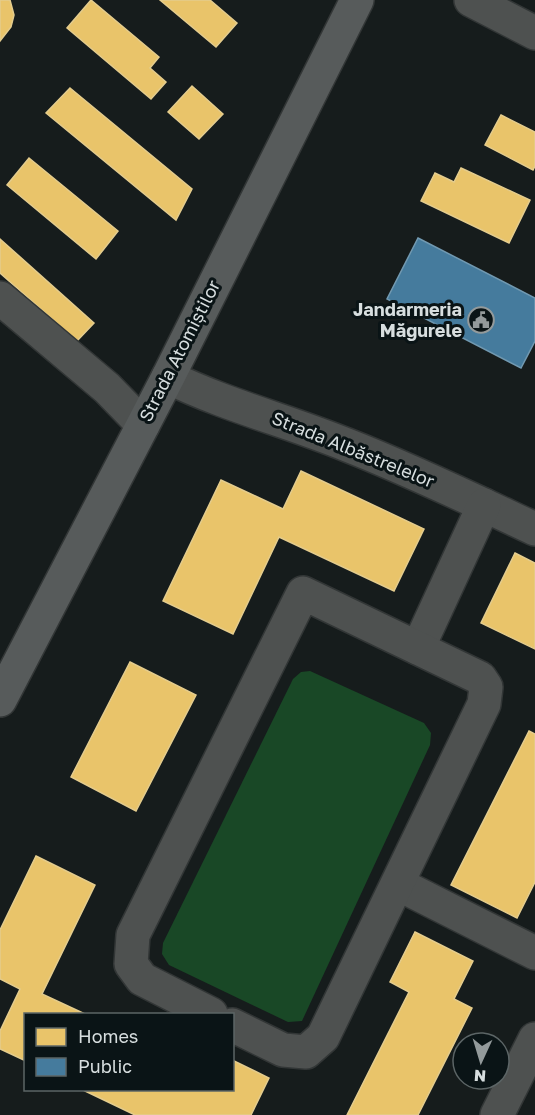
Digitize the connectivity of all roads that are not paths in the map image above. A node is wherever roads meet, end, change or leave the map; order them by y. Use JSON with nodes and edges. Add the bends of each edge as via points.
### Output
{"nodes":[{"id":1,"x":357,"y":0,"type":"edge"},
{"id":2,"x":471,"y":0,"type":"edge"},
{"id":3,"x":535,"y":33,"type":"edge"},
{"id":4,"x":0,"y":298,"type":"edge"},
{"id":5,"x":168,"y":377,"type":"junction"},
{"id":6,"x":143,"y":424,"type":"junction"},
{"id":7,"x":484,"y":506,"type":"junction"},
{"id":8,"x":535,"y":529,"type":"edge"},
{"id":9,"x":418,"y":648,"type":"junction"},
{"id":10,"x":0,"y":700,"type":"edge"},
{"id":11,"x":398,"y":884,"type":"junction"},
{"id":12,"x":535,"y":953,"type":"edge"},
{"id":13,"x":210,"y":1013,"type":"edge"},
{"id":14,"x":234,"y":1026,"type":"edge"},
{"id":15,"x":535,"y":1039,"type":"edge"},
{"id":16,"x":497,"y":1115,"type":"edge"}],
"edges":[{"from":1,"to":5,"type":"main road","name":"Strada Atomiștilor"},
{"from":2,"to":3,"type":"street"},
{"from":4,"to":6,"type":"street","via":[[107,388]]},
{"from":5,"to":6,"type":"main road","name":"Strada Atomiștilor"},
{"from":5,"to":7,"type":"street","name":"Strada Albăstrelelor","via":[[347,445]]},
{"from":6,"to":10,"type":"main road","name":"Strada Atomiștilor"},
{"from":7,"to":8,"type":"street","name":"Strada Albăstrelelor"},
{"from":7,"to":9,"type":"street"},
{"from":9,"to":11,"type":"street","via":[[480,678],[486,687],[484,704]]},
{"from":9,"to":13,"type":"street","via":[[303,593],[133,935],[131,964],[142,979]]},
{"from":11,"to":12,"type":"street"},
{"from":11,"to":14,"type":"street","via":[[323,1037],[306,1052],[283,1050]]},
{"from":15,"to":16,"type":"street"}]}
